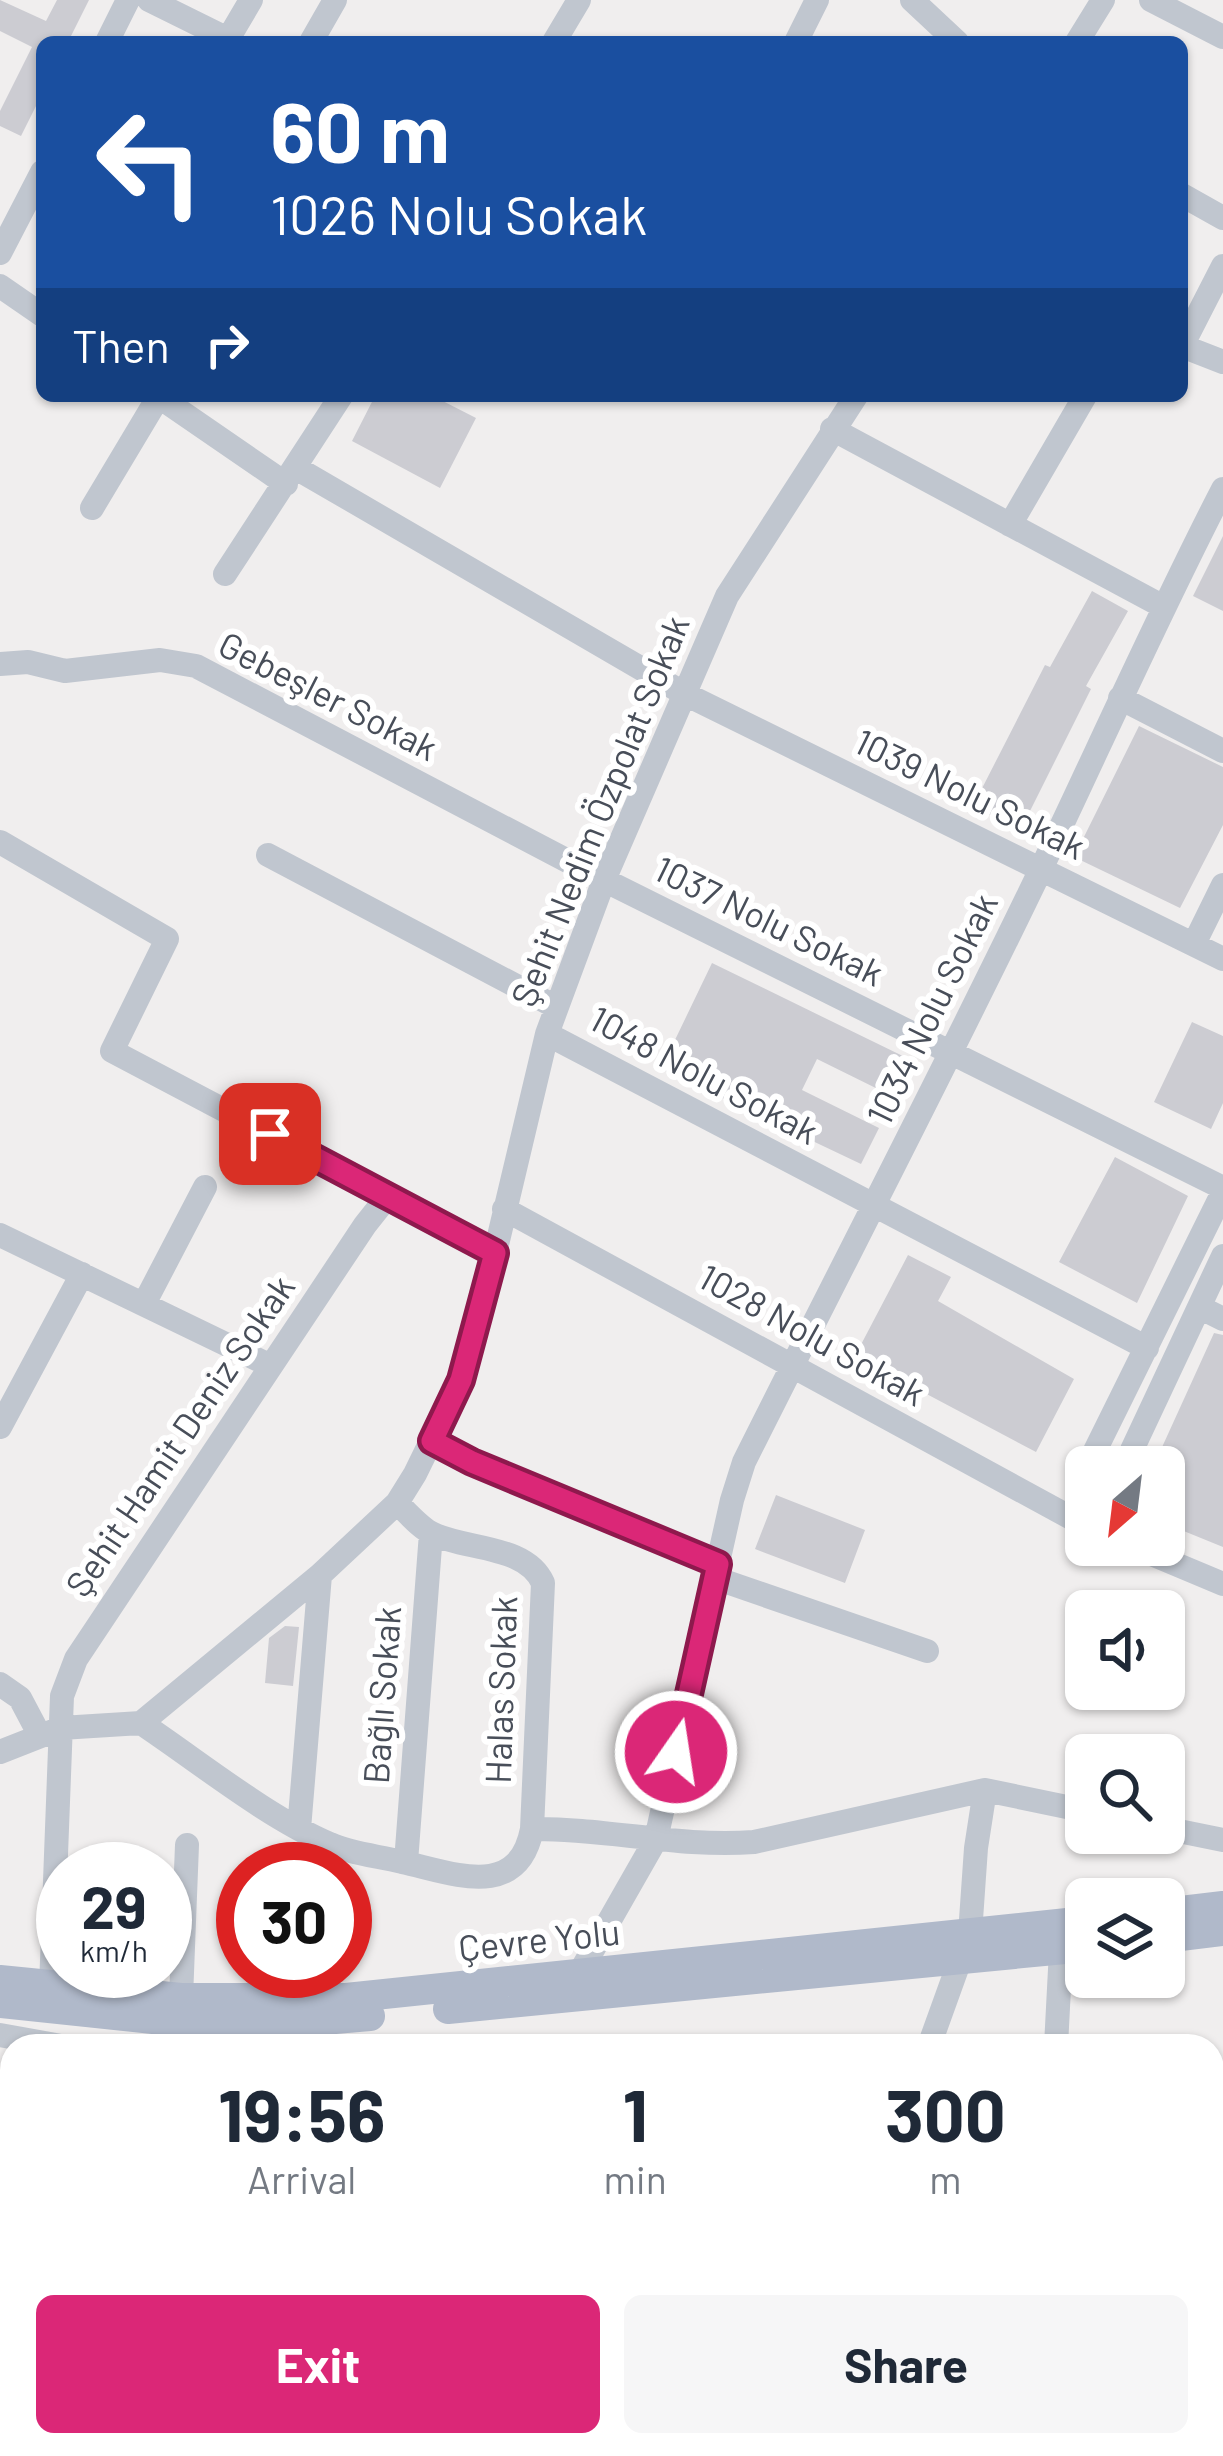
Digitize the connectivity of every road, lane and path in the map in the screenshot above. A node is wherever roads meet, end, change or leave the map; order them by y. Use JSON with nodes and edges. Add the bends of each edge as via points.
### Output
{"nodes":[{"id":1,"x":128,"y":0,"type":"edge"},
{"id":2,"x":149,"y":0,"type":"edge"},
{"id":3,"x":251,"y":0,"type":"edge"},
{"id":4,"x":335,"y":0,"type":"edge"},
{"id":5,"x":579,"y":0,"type":"edge"},
{"id":6,"x":817,"y":0,"type":"edge"},
{"id":7,"x":912,"y":0,"type":"edge"},
{"id":8,"x":1103,"y":0,"type":"edge"},
{"id":9,"x":1151,"y":0,"type":"edge"},
{"id":10,"x":110,"y":36,"type":"edge"},
{"id":11,"x":221,"y":36,"type":"edge"},
{"id":12,"x":233,"y":36,"type":"edge"},
{"id":13,"x":314,"y":36,"type":"edge"},
{"id":14,"x":558,"y":36,"type":"edge"},
{"id":15,"x":799,"y":36,"type":"edge"},
{"id":16,"x":951,"y":36,"type":"edge"},
{"id":17,"x":1081,"y":36,"type":"edge"},
{"id":18,"x":1223,"y":37,"type":"edge"},
{"id":19,"x":36,"y":184,"type":"edge"},
{"id":20,"x":1188,"y":199,"type":"edge"},
{"id":21,"x":1223,"y":218,"type":"edge"},
{"id":22,"x":0,"y":253,"type":"edge"},
{"id":23,"x":1223,"y":266,"type":"edge"},
{"id":24,"x":0,"y":286,"type":"edge"},
{"id":25,"x":36,"y":312,"type":"edge"},
{"id":26,"x":1188,"y":334,"type":"edge"},
{"id":27,"x":1188,"y":348,"type":"edge"},
{"id":28,"x":1223,"y":362,"type":"edge"},
{"id":29,"x":155,"y":402,"type":"edge"},
{"id":30,"x":169,"y":402,"type":"edge"},
{"id":31,"x":337,"y":402,"type":"edge"},
{"id":32,"x":852,"y":402,"type":"edge"},
{"id":33,"x":1081,"y":402,"type":"edge"},
{"id":34,"x":832,"y":430,"type":"junction"},
{"id":35,"x":291,"y":476,"type":"junction"},
{"id":36,"x":1223,"y":489,"type":"edge"},
{"id":37,"x":92,"y":508,"type":"dead end"},
{"id":38,"x":1010,"y":524,"type":"junction"},
{"id":39,"x":225,"y":574,"type":"dead end"},
{"id":40,"x":1162,"y":606,"type":"junction"},
{"id":41,"x":0,"y":664,"type":"edge"},
{"id":42,"x":685,"y":694,"type":"junction"},
{"id":43,"x":1120,"y":698,"type":"junction"},
{"id":44,"x":1223,"y":751,"type":"edge"},
{"id":45,"x":0,"y":842,"type":"edge"},
{"id":46,"x":268,"y":855,"type":"dead end"},
{"id":47,"x":1041,"y":869,"type":"junction"},
{"id":48,"x":604,"y":880,"type":"junction"},
{"id":49,"x":1223,"y":885,"type":"edge"},
{"id":50,"x":1194,"y":944,"type":"junction"},
{"id":51,"x":1223,"y":959,"type":"edge"},
{"id":52,"x":556,"y":1006,"type":"junction"},
{"id":53,"x":548,"y":1034,"type":"junction"},
{"id":54,"x":950,"y":1051,"type":"junction"},
{"id":55,"x":1222,"y":1184,"type":"edge"},
{"id":56,"x":205,"y":1187,"type":"dead end"},
{"id":57,"x":388,"y":1196,"type":"junction"},
{"id":58,"x":875,"y":1206,"type":"junction"},
{"id":59,"x":504,"y":1209,"type":"junction"},
{"id":60,"x":0,"y":1235,"type":"edge"},
{"id":61,"x":495,"y":1253,"type":"junction"},
{"id":62,"x":1223,"y":1256,"type":"edge"},
{"id":63,"x":82,"y":1274,"type":"junction"},
{"id":64,"x":144,"y":1304,"type":"junction"},
{"id":65,"x":1199,"y":1307,"type":"junction"},
{"id":66,"x":1223,"y":1319,"type":"edge"},
{"id":67,"x":1147,"y":1348,"type":"junction"},
{"id":68,"x":271,"y":1366,"type":"junction"},
{"id":69,"x":792,"y":1366,"type":"junction"},
{"id":70,"x":0,"y":1427,"type":"edge"},
{"id":71,"x":432,"y":1441,"type":"junction"},
{"id":72,"x":1099,"y":1446,"type":"edge"},
{"id":73,"x":1134,"y":1446,"type":"edge"},
{"id":74,"x":397,"y":1503,"type":"junction"},
{"id":75,"x":1065,"y":1515,"type":"edge"},
{"id":76,"x":430,"y":1533,"type":"junction"},
{"id":77,"x":1180,"y":1566,"type":"edge"},
{"id":78,"x":717,"y":1571,"type":"junction"},
{"id":79,"x":320,"y":1575,"type":"junction"},
{"id":80,"x":1223,"y":1584,"type":"edge"},
{"id":81,"x":927,"y":1651,"type":"dead end"},
{"id":82,"x":0,"y":1684,"type":"edge"},
{"id":83,"x":141,"y":1723,"type":"junction"},
{"id":84,"x":50,"y":1731,"type":"junction"},
{"id":85,"x":0,"y":1752,"type":"edge"},
{"id":86,"x":985,"y":1790,"type":"junction"},
{"id":87,"x":1065,"y":1807,"type":"edge"},
{"id":88,"x":299,"y":1829,"type":"junction"},
{"id":89,"x":532,"y":1829,"type":"junction"},
{"id":90,"x":1185,"y":1832,"type":"edge"},
{"id":91,"x":656,"y":1839,"type":"junction"},
{"id":92,"x":1223,"y":1840,"type":"edge"},
{"id":93,"x":50,"y":1842,"type":"edge"},
{"id":94,"x":406,"y":1862,"type":"junction"},
{"id":95,"x":1223,"y":1906,"type":"edge"},
{"id":96,"x":1185,"y":1911,"type":"edge"},
{"id":97,"x":1065,"y":1926,"type":"edge"},
{"id":98,"x":1223,"y":1931,"type":"edge"},
{"id":99,"x":1185,"y":1936,"type":"edge"},
{"id":100,"x":965,"y":1947,"type":"junction"},
{"id":101,"x":1065,"y":1948,"type":"edge"},
{"id":102,"x":579,"y":1974,"type":"junction"},
{"id":103,"x":0,"y":1980,"type":"edge"},
{"id":104,"x":36,"y":1985,"type":"edge"},
{"id":105,"x":1065,"y":1997,"type":"edge"},
{"id":106,"x":192,"y":1998,"type":"edge"},
{"id":107,"x":0,"y":2003,"type":"edge"},
{"id":108,"x":261,"y":2034,"type":"edge"},
{"id":109,"x":278,"y":2034,"type":"edge"},
{"id":110,"x":933,"y":2034,"type":"edge"},
{"id":111,"x":1058,"y":2034,"type":"edge"}],
"edges":[{"from":1,"to":10,"type":"street"},
{"from":2,"to":11,"type":"street"},
{"from":3,"to":12,"type":"street"},
{"from":4,"to":13,"type":"street"},
{"from":5,"to":14,"type":"street"},
{"from":6,"to":15,"type":"street"},
{"from":7,"to":16,"type":"street"},
{"from":8,"to":17,"type":"street"},
{"from":9,"to":18,"type":"street"},
{"from":19,"to":22,"type":"street"},
{"from":20,"to":21,"type":"street"},
{"from":23,"to":26,"type":"street"},
{"from":24,"to":25,"type":"street"},
{"from":27,"to":28,"type":"street"},
{"from":29,"to":37,"type":"street"},
{"from":30,"to":35,"type":"street","name":"1039 Nolu Sokak"},
{"from":31,"to":35,"type":"street"},
{"from":32,"to":34,"type":"street","name":"Şehit Nedim Özpolat Sokak"},
{"from":33,"to":38,"type":"street"},
{"from":34,"to":38,"type":"street"},
{"from":34,"to":42,"type":"street","name":"Şehit Nedim Özpolat Sokak","via":[[728,596]]},
{"from":35,"to":39,"type":"street"},
{"from":35,"to":42,"type":"street","name":"1039 Nolu Sokak"},
{"from":36,"to":40,"type":"street","name":"1034 Nolu Sokak"},
{"from":38,"to":40,"type":"street"},
{"from":40,"to":43,"type":"street","name":"1034 Nolu Sokak"},
{"from":41,"to":48,"type":"street","name":"Gebeşler Sokak","via":[[65,671],[160,660],[196,666]]},
{"from":42,"to":47,"type":"street","name":"1039 Nolu Sokak"},
{"from":42,"to":48,"type":"street","name":"Şehit Nedim Özpolat Sokak"},
{"from":43,"to":44,"type":"street"},
{"from":43,"to":47,"type":"street","name":"1034 Nolu Sokak"},
{"from":45,"to":57,"type":"street","via":[[167,939],[112,1051]]},
{"from":46,"to":52,"type":"street","name":"1048 Nolu Sokak"},
{"from":47,"to":50,"type":"street","name":"1039 Nolu Sokak"},
{"from":47,"to":54,"type":"street","name":"1034 Nolu Sokak"},
{"from":48,"to":52,"type":"street","name":"Şehit Nedim Özpolat Sokak"},
{"from":48,"to":54,"type":"street","name":"1037 Nolu Sokak"},
{"from":49,"to":50,"type":"street"},
{"from":50,"to":51,"type":"street","name":"1039 Nolu Sokak"},
{"from":52,"to":53,"type":"street","name":"Şehit Nedim Özpolat Sokak"},
{"from":53,"to":58,"type":"street","name":"1048 Nolu Sokak"},
{"from":53,"to":59,"type":"street","name":"Şehit Nedim Özpolat Sokak"},
{"from":54,"to":55,"type":"street","name":"1037 Nolu Sokak"},
{"from":54,"to":58,"type":"street","name":"1034 Nolu Sokak"},
{"from":55,"to":67,"type":"street"},
{"from":56,"to":64,"type":"street"},
{"from":57,"to":61,"type":"street"},
{"from":57,"to":68,"type":"street","name":"Şehit Hamit Deniz Sokak"},
{"from":58,"to":67,"type":"street","name":"1048 Nolu Sokak"},
{"from":58,"to":69,"type":"street","name":"1034 Nolu Sokak"},
{"from":59,"to":61,"type":"street","name":"Şehit Nedim Özpolat Sokak"},
{"from":59,"to":69,"type":"street","name":"1028 Nolu Sokak"},
{"from":60,"to":63,"type":"street"},
{"from":61,"to":71,"type":"street","name":"Şehit Nedim Özpolat Sokak","via":[[461,1380]]},
{"from":62,"to":65,"type":"street"},
{"from":63,"to":64,"type":"street"},
{"from":63,"to":70,"type":"street"},
{"from":64,"to":68,"type":"street"},
{"from":65,"to":66,"type":"street"},
{"from":65,"to":73,"type":"street"},
{"from":67,"to":72,"type":"street"},
{"from":68,"to":84,"type":"street","name":"Şehit Hamit Deniz Sokak","via":[[76,1659]]},
{"from":69,"to":75,"type":"street","name":"1028 Nolu Sokak"},
{"from":69,"to":78,"type":"street","name":"1034 Nolu Sokak","via":[[744,1462]]},
{"from":71,"to":74,"type":"street","name":"Şehit Nedim Özpolat Sokak"},
{"from":71,"to":78,"type":"street"},
{"from":74,"to":76,"type":"street","name":"Halas Sokak"},
{"from":74,"to":79,"type":"street","name":"Şehit Nedim Özpolat Sokak"},
{"from":76,"to":89,"type":"street","name":"Halas Sokak","via":[[520,1559],[543,1583]]},
{"from":76,"to":94,"type":"street","name":"Bağlı Sokak"},
{"from":77,"to":80,"type":"street"},
{"from":78,"to":81,"type":"street"},
{"from":78,"to":91,"type":"street","name":"1034 Nolu Sokak"},
{"from":79,"to":83,"type":"street","name":"Şehit Nedim Özpolat Sokak"},
{"from":79,"to":88,"type":"street"},
{"from":82,"to":84,"type":"street"},
{"from":83,"to":84,"type":"street"},
{"from":83,"to":88,"type":"street"},
{"from":84,"to":85,"type":"street"},
{"from":84,"to":93,"type":"street","name":"Şehit Hamit Deniz Sokak"},
{"from":86,"to":87,"type":"street"},
{"from":86,"to":91,"type":"street","via":[[754,1842]]},
{"from":86,"to":100,"type":"street"},
{"from":88,"to":94,"type":"street","via":[[333,1846]]},
{"from":89,"to":91,"type":"street"},
{"from":89,"to":94,"type":"street","via":[[517,1866],[500,1874],[480,1879]]},
{"from":90,"to":92,"type":"street"},
{"from":91,"to":102,"type":"street","name":"1034 Nolu Sokak"},
{"from":95,"to":96,"type":"main road"},
{"from":97,"to":100,"type":"main road","name":"Çevre Yolu"},
{"from":98,"to":99,"type":"main road"},
{"from":100,"to":101,"type":"main road","name":"Çevre Yolu"},
{"from":100,"to":102,"type":"main road","name":"Çevre Yolu"},
{"from":100,"to":109,"type":"main road","name":"Çevre Yolu"},
{"from":100,"to":110,"type":"street"},
{"from":102,"to":106,"type":"main road","name":"Çevre Yolu","via":[[346,1998]]},
{"from":103,"to":104,"type":"main road","name":"Çevre Yolu"},
{"from":105,"to":111,"type":"street"},
{"from":107,"to":108,"type":"main road","name":"Çevre Yolu"}]}
